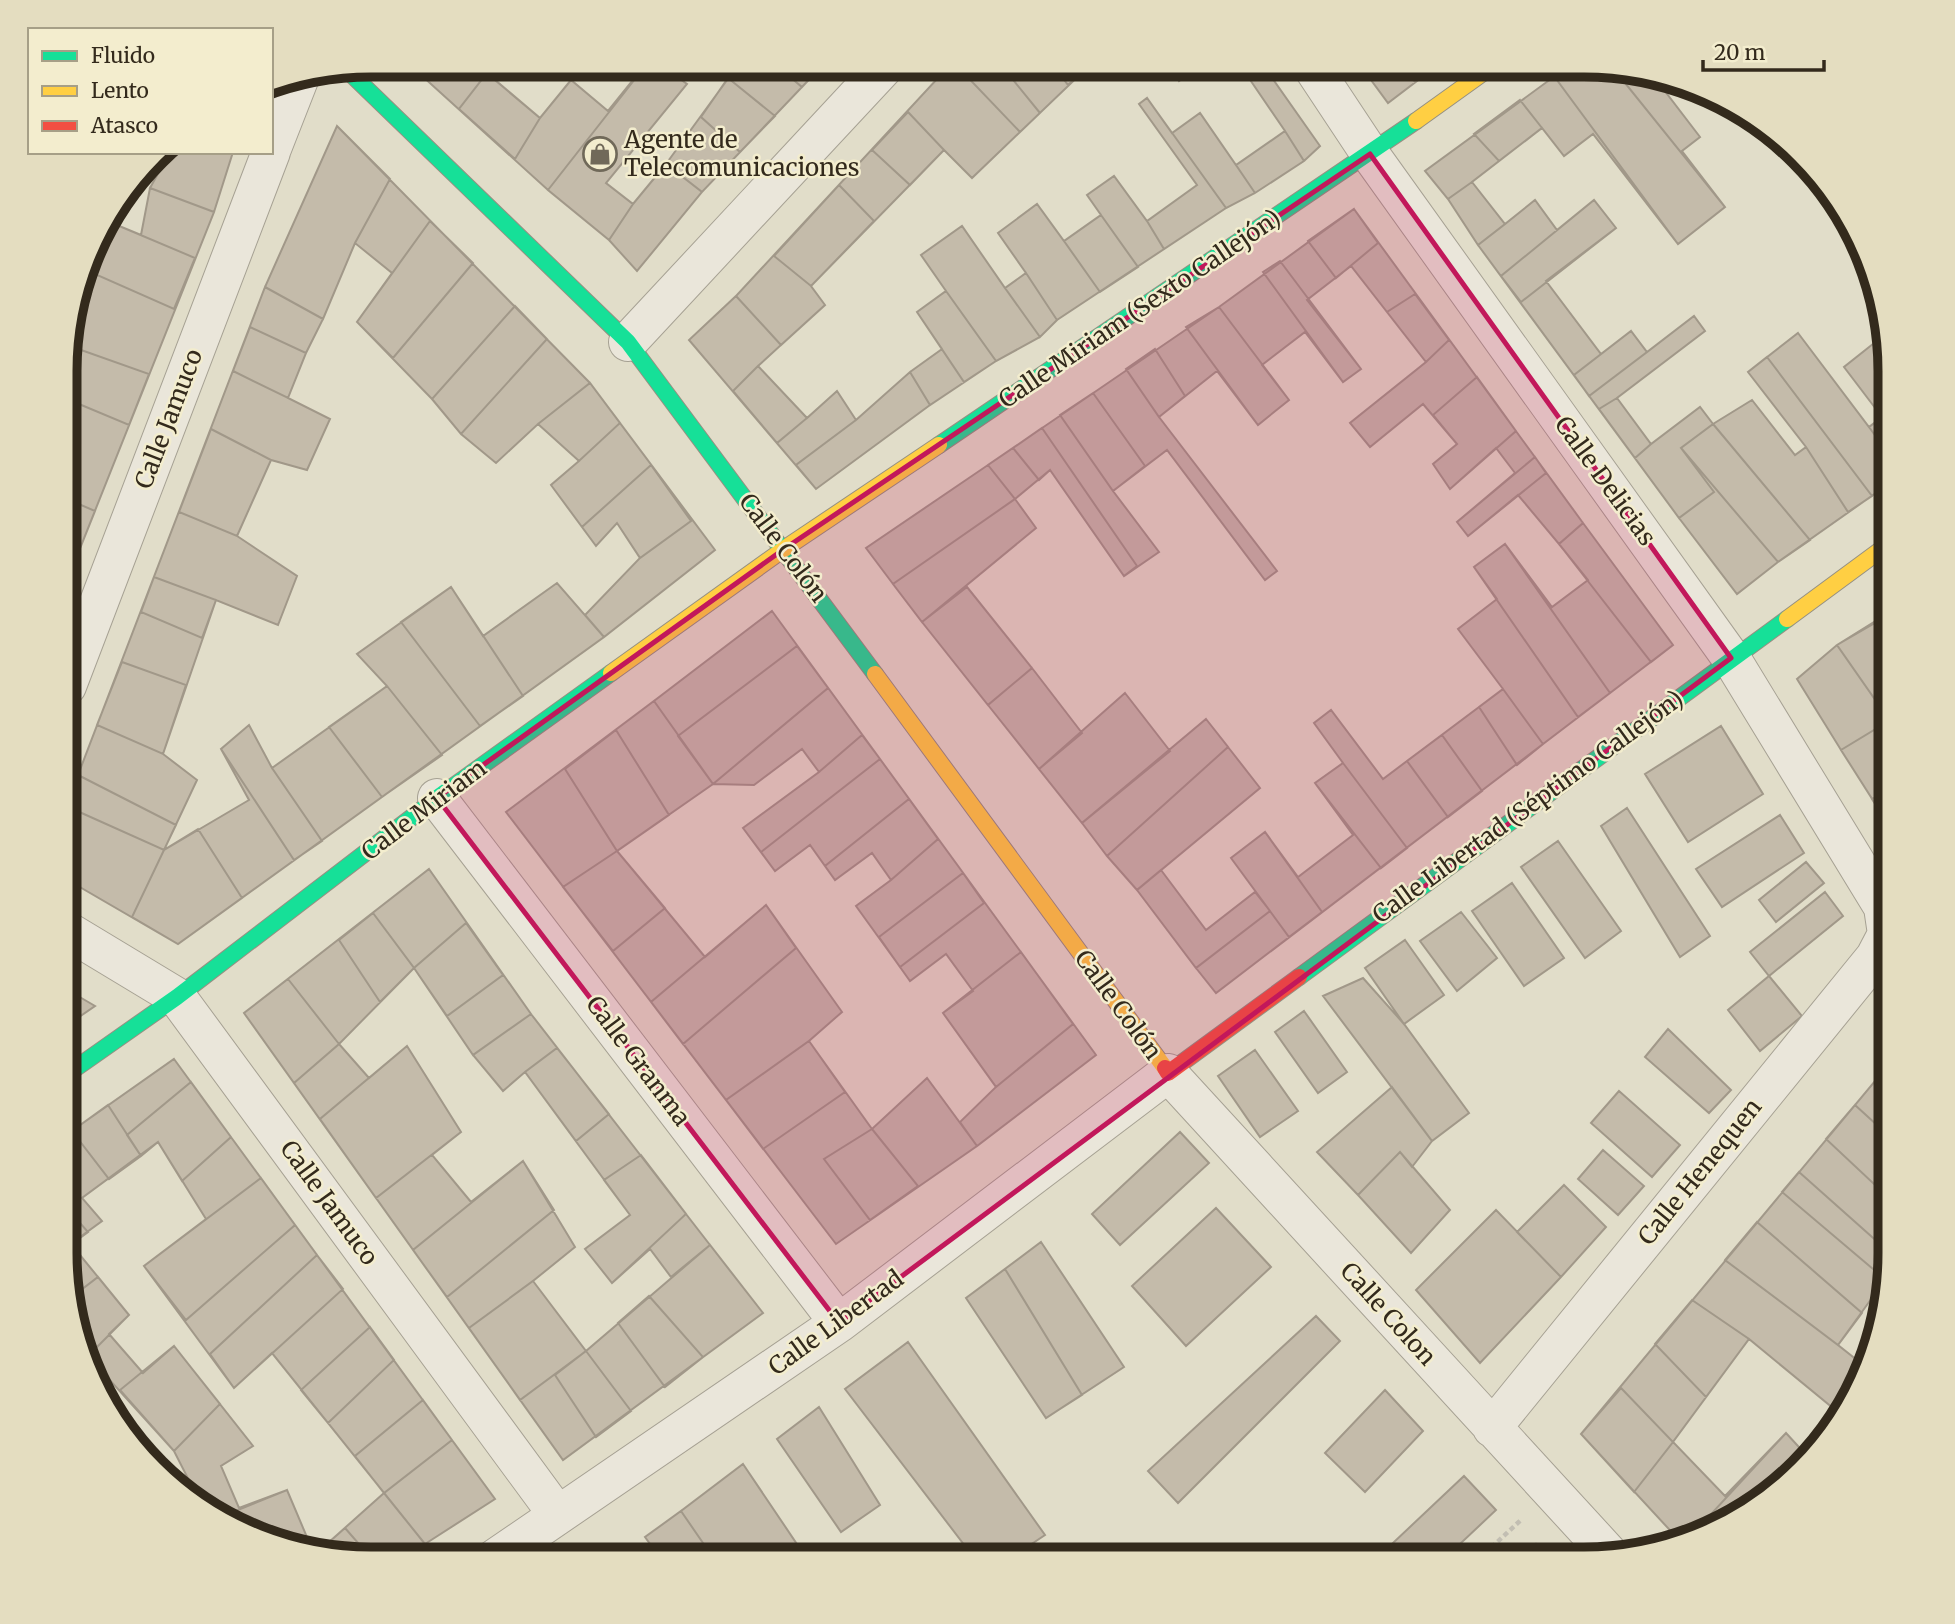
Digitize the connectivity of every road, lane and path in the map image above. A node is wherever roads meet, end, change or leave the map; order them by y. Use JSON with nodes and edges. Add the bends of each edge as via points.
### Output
{"nodes":[{"id":1,"x":875,"y":77,"type":"edge"},
{"id":2,"x":1319,"y":77,"type":"edge"},
{"id":3,"x":1477,"y":77,"type":"edge"},
{"id":4,"x":355,"y":78,"type":"edge"},
{"id":5,"x":296,"y":87,"type":"edge"},
{"id":6,"x":273,"y":147,"type":"edge"},
{"id":7,"x":270,"y":154,"type":"edge"},
{"id":8,"x":1370,"y":154,"type":"junction"},
{"id":9,"x":628,"y":342,"type":"junction"},
{"id":10,"x":784,"y":549,"type":"junction"},
{"id":11,"x":1878,"y":552,"type":"edge"},
{"id":12,"x":1731,"y":658,"type":"junction"},
{"id":13,"x":77,"y":660,"type":"edge"},
{"id":14,"x":437,"y":798,"type":"junction"},
{"id":15,"x":1878,"y":899,"type":"edge"},
{"id":16,"x":77,"y":937,"type":"edge"},
{"id":17,"x":1878,"y":951,"type":"edge"},
{"id":18,"x":177,"y":997,"type":"junction"},
{"id":19,"x":77,"y":1067,"type":"edge"},
{"id":20,"x":1168,"y":1073,"type":"junction"},
{"id":21,"x":839,"y":1323,"type":"junction"},
{"id":22,"x":1492,"y":1428,"type":"junction"},
{"id":23,"x":1551,"y":1492,"type":"junction"},
{"id":24,"x":557,"y":1514,"type":"junction"},
{"id":25,"x":1602,"y":1546,"type":"edge"},
{"id":26,"x":511,"y":1547,"type":"edge"},
{"id":27,"x":1492,"y":1547,"type":"edge"}],
"edges":[{"from":1,"to":9,"type":"street"},
{"from":2,"to":8,"type":"street","name":"Calle Delicias"},
{"from":3,"to":8,"type":"street","name":"Calle Miriam (Sexto Callejón)"},
{"from":4,"to":9,"type":"street","name":"Calle Colón"},
{"from":5,"to":6,"type":"street","name":"Calle Jamuco"},
{"from":7,"to":13,"type":"street","name":"Calle Jamuco"},
{"from":8,"to":10,"type":"street","name":"Calle Miriam (Sexto Callejón)"},
{"from":8,"to":12,"type":"street","name":"Calle Delicias"},
{"from":9,"to":10,"type":"street","name":"Calle Colón"},
{"from":10,"to":14,"type":"street","name":"Calle Miriam"},
{"from":10,"to":20,"type":"street","name":"Calle Colón"},
{"from":11,"to":12,"type":"street","name":"Calle Libertad (Séptimo Callejón)"},
{"from":12,"to":15,"type":"street","name":"Calle Delicias"},
{"from":12,"to":20,"type":"street","name":"Calle Libertad (Séptimo Callejón)"},
{"from":14,"to":18,"type":"street","name":"Calle Miriam"},
{"from":14,"to":21,"type":"street","name":"Calle Granma"},
{"from":16,"to":18,"type":"street","name":"Calle Jamuco"},
{"from":17,"to":22,"type":"street","name":"Calle Henequen"},
{"from":18,"to":19,"type":"street","name":"Calle Miriam"},
{"from":18,"to":24,"type":"street","name":"Calle Jamuco"},
{"from":20,"to":21,"type":"street","name":"Calle Libertad"},
{"from":20,"to":22,"type":"street","name":"Calle Colon"},
{"from":21,"to":24,"type":"street","name":"Calle Libertad"},
{"from":22,"to":23,"type":"street","name":"Calle Colon"},
{"from":23,"to":25,"type":"street","name":"Calle Colon"},
{"from":23,"to":27,"type":"path"},
{"from":24,"to":26,"type":"street","name":"Calle Libertad"}]}
